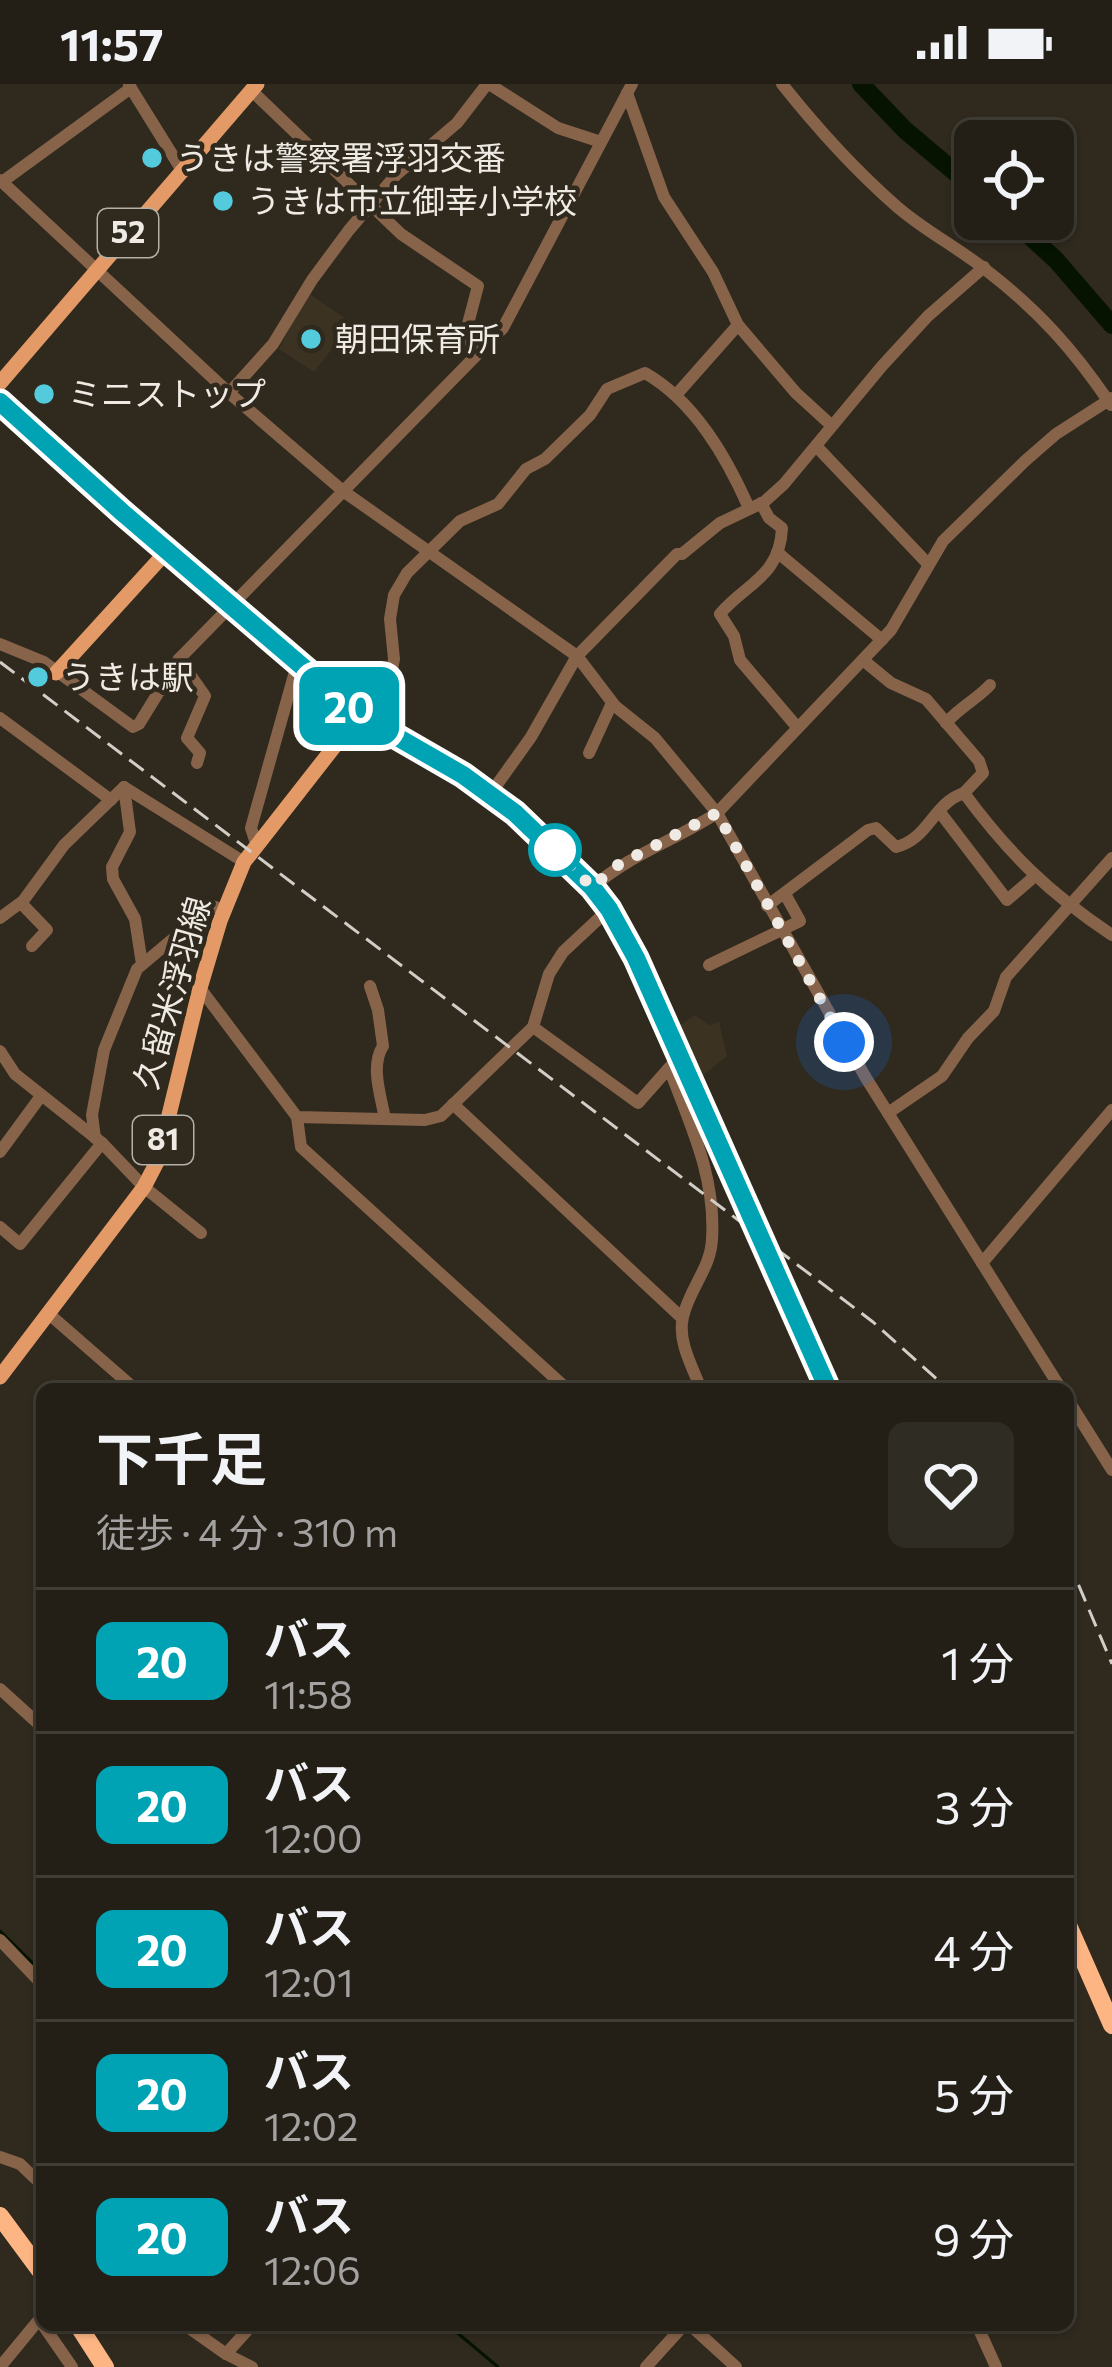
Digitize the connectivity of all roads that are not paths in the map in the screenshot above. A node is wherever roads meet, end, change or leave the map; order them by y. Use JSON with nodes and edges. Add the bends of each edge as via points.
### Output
{"nodes":[{"id":1,"x":488,"y":84,"type":"edge"},
{"id":2,"x":782,"y":84,"type":"edge"},
{"id":3,"x":130,"y":86,"type":"edge"},
{"id":4,"x":254,"y":87,"type":"edge"},
{"id":5,"x":629,"y":88,"type":"edge"},
{"id":6,"x":601,"y":142,"type":"junction"},
{"id":7,"x":183,"y":172,"type":"junction"},
{"id":8,"x":1,"y":181,"type":"edge"},
{"id":9,"x":370,"y":206,"type":"junction"},
{"id":10,"x":97,"y":267,"type":"junction"},
{"id":11,"x":984,"y":268,"type":"junction"},
{"id":12,"x":738,"y":325,"type":"junction"},
{"id":13,"x":478,"y":353,"type":"junction"},
{"id":14,"x":0,"y":383,"type":"edge"},
{"id":15,"x":229,"y":393,"type":"junction"},
{"id":16,"x":676,"y":395,"type":"junction"},
{"id":17,"x":0,"y":402,"type":"edge"},
{"id":18,"x":1111,"y":402,"type":"edge"},
{"id":19,"x":831,"y":425,"type":"junction"},
{"id":20,"x":817,"y":447,"type":"junction"},
{"id":21,"x":343,"y":490,"type":"junction"},
{"id":22,"x":755,"y":506,"type":"junction"},
{"id":23,"x":168,"y":550,"type":"junction"},
{"id":24,"x":428,"y":551,"type":"junction"},
{"id":25,"x":776,"y":552,"type":"junction"},
{"id":26,"x":928,"y":564,"type":"junction"},
{"id":27,"x":230,"y":603,"type":"junction"},
{"id":28,"x":881,"y":640,"type":"junction"},
{"id":29,"x":0,"y":644,"type":"edge"},
{"id":30,"x":577,"y":656,"type":"junction"},
{"id":31,"x":179,"y":659,"type":"junction"},
{"id":32,"x":298,"y":659,"type":"junction"},
{"id":33,"x":863,"y":660,"type":"junction"},
{"id":34,"x":56,"y":673,"type":"junction"},
{"id":35,"x":990,"y":685,"type":"dead end"},
{"id":36,"x":612,"y":703,"type":"junction"},
{"id":37,"x":0,"y":718,"type":"edge"},
{"id":38,"x":367,"y":720,"type":"junction"},
{"id":39,"x":946,"y":723,"type":"junction"},
{"id":40,"x":797,"y":727,"type":"junction"},
{"id":41,"x":589,"y":753,"type":"dead end"},
{"id":42,"x":197,"y":763,"type":"dead end"},
{"id":43,"x":124,"y":787,"type":"junction"},
{"id":44,"x":964,"y":793,"type":"junction"},
{"id":45,"x":491,"y":794,"type":"junction"},
{"id":46,"x":111,"y":800,"type":"junction"},
{"id":47,"x":939,"y":811,"type":"junction"},
{"id":48,"x":717,"y":813,"type":"junction"},
{"id":49,"x":256,"y":843,"type":"junction"},
{"id":50,"x":1112,"y":858,"type":"edge"},
{"id":51,"x":244,"y":862,"type":"junction"},
{"id":52,"x":1035,"y":876,"type":"junction"},
{"id":53,"x":592,"y":887,"type":"junction"},
{"id":54,"x":785,"y":894,"type":"junction"},
{"id":55,"x":21,"y":903,"type":"junction"},
{"id":56,"x":1068,"y":905,"type":"junction"},
{"id":57,"x":767,"y":906,"type":"junction"},
{"id":58,"x":609,"y":909,"type":"junction"},
{"id":59,"x":224,"y":910,"type":"junction"},
{"id":60,"x":0,"y":918,"type":"edge"},
{"id":61,"x":781,"y":932,"type":"junction"},
{"id":62,"x":1112,"y":935,"type":"edge"},
{"id":63,"x":32,"y":946,"type":"dead end"},
{"id":64,"x":142,"y":964,"type":"junction"},
{"id":65,"x":709,"y":965,"type":"dead end"},
{"id":66,"x":370,"y":986,"type":"dead end"},
{"id":67,"x":200,"y":988,"type":"junction"},
{"id":68,"x":533,"y":1027,"type":"junction"},
{"id":69,"x":0,"y":1051,"type":"edge"},
{"id":70,"x":675,"y":1062,"type":"junction"},
{"id":71,"x":41,"y":1096,"type":"junction"},
{"id":72,"x":453,"y":1104,"type":"junction"},
{"id":73,"x":1112,"y":1110,"type":"edge"},
{"id":74,"x":888,"y":1113,"type":"junction"},
{"id":75,"x":297,"y":1117,"type":"junction"},
{"id":76,"x":385,"y":1119,"type":"junction"},
{"id":77,"x":98,"y":1141,"type":"junction"},
{"id":78,"x":0,"y":1153,"type":"edge"},
{"id":79,"x":144,"y":1187,"type":"junction"},
{"id":80,"x":0,"y":1227,"type":"edge"},
{"id":81,"x":201,"y":1233,"type":"dead end"},
{"id":82,"x":982,"y":1263,"type":"junction"},
{"id":83,"x":49,"y":1314,"type":"junction"},
{"id":84,"x":682,"y":1318,"type":"junction"},
{"id":85,"x":0,"y":1377,"type":"edge"},
{"id":86,"x":128,"y":1383,"type":"edge"},
{"id":87,"x":560,"y":1383,"type":"edge"},
{"id":88,"x":698,"y":1383,"type":"edge"},
{"id":89,"x":825,"y":1383,"type":"edge"},
{"id":90,"x":1057,"y":1383,"type":"edge"},
{"id":91,"x":1074,"y":1410,"type":"edge"},
{"id":92,"x":1112,"y":1470,"type":"edge"},
{"id":93,"x":0,"y":1689,"type":"edge"},
{"id":94,"x":36,"y":1722,"type":"edge"},
{"id":95,"x":1074,"y":1939,"type":"edge"},
{"id":96,"x":0,"y":1940,"type":"edge"},
{"id":97,"x":36,"y":1978,"type":"edge"},
{"id":98,"x":1112,"y":2025,"type":"edge"},
{"id":99,"x":0,"y":2157,"type":"edge"},
{"id":100,"x":36,"y":2179,"type":"edge"},
{"id":101,"x":0,"y":2216,"type":"edge"},
{"id":102,"x":36,"y":2265,"type":"edge"},
{"id":103,"x":36,"y":2328,"type":"edge"},
{"id":104,"x":49,"y":2331,"type":"edge"},
{"id":105,"x":82,"y":2331,"type":"edge"},
{"id":106,"x":193,"y":2331,"type":"edge"},
{"id":107,"x":247,"y":2331,"type":"edge"},
{"id":108,"x":681,"y":2331,"type":"edge"},
{"id":109,"x":694,"y":2331,"type":"edge"},
{"id":110,"x":980,"y":2331,"type":"edge"},
{"id":111,"x":226,"y":2354,"type":"junction"},
{"id":112,"x":0,"y":2367,"type":"edge"},
{"id":113,"x":72,"y":2367,"type":"edge"},
{"id":114,"x":105,"y":2367,"type":"edge"},
{"id":115,"x":252,"y":2367,"type":"edge"},
{"id":116,"x":646,"y":2367,"type":"edge"},
{"id":117,"x":736,"y":2367,"type":"edge"},
{"id":118,"x":996,"y":2367,"type":"edge"}],
"edges":[{"from":1,"to":6,"type":"street","via":[[558,128]]},
{"from":1,"to":9,"type":"street"},
{"from":2,"to":11,"type":"street","via":[[840,156]]},
{"from":3,"to":7,"type":"street"},
{"from":3,"to":8,"type":"street"},
{"from":4,"to":7,"type":"main road","number":"52"},
{"from":4,"to":9,"type":"street"},
{"from":5,"to":6,"type":"street"},
{"from":5,"to":12,"type":"street","via":[[664,197]]},
{"from":6,"to":13,"type":"street","via":[[503,328]]},
{"from":7,"to":10,"type":"main road","number":"52"},
{"from":8,"to":10,"type":"street"},
{"from":9,"to":13,"type":"street","via":[[478,286],[464,335]]},
{"from":9,"to":15,"type":"street"},
{"from":10,"to":14,"type":"main road","number":"52"},
{"from":10,"to":15,"type":"street"},
{"from":11,"to":18,"type":"street","via":[[1083,361]]},
{"from":11,"to":19,"type":"street","via":[[928,316]]},
{"from":12,"to":16,"type":"street"},
{"from":12,"to":19,"type":"street"},
{"from":13,"to":21,"type":"street"},
{"from":15,"to":21,"type":"street"},
{"from":16,"to":22,"type":"street"},
{"from":16,"to":24,"type":"street","via":[[646,373],[610,386],[498,504],[460,520]]},
{"from":17,"to":23,"type":"highway"},
{"from":18,"to":26,"type":"street","via":[[1025,460]]},
{"from":19,"to":20,"type":"street"},
{"from":20,"to":22,"type":"street"},
{"from":20,"to":26,"type":"street"},
{"from":21,"to":24,"type":"street"},
{"from":21,"to":27,"type":"street"},
{"from":22,"to":25,"type":"street","via":[[782,528]]},
{"from":22,"to":30,"type":"street","via":[[677,554]]},
{"from":23,"to":27,"type":"highway"},
{"from":23,"to":34,"type":"main road"},
{"from":24,"to":30,"type":"street"},
{"from":24,"to":38,"type":"street","via":[[394,596],[387,696]]},
{"from":25,"to":28,"type":"street"},
{"from":25,"to":40,"type":"street","via":[[755,586],[720,614],[740,660]]},
{"from":26,"to":28,"type":"street"},
{"from":27,"to":31,"type":"street"},
{"from":27,"to":32,"type":"highway"},
{"from":28,"to":33,"type":"street"},
{"from":29,"to":34,"type":"street"},
{"from":30,"to":36,"type":"street"},
{"from":30,"to":45,"type":"street"},
{"from":31,"to":34,"type":"street","via":[[133,727]]},
{"from":31,"to":42,"type":"street","via":[[205,695],[187,738],[200,753]]},
{"from":32,"to":38,"type":"highway"},
{"from":32,"to":49,"type":"street","via":[[251,828]]},
{"from":33,"to":39,"type":"street","via":[[926,699]]},
{"from":33,"to":40,"type":"street"},
{"from":35,"to":39,"type":"street"},
{"from":36,"to":41,"type":"street"},
{"from":36,"to":48,"type":"street","via":[[655,738]]},
{"from":37,"to":46,"type":"street"},
{"from":38,"to":45,"type":"highway"},
{"from":38,"to":49,"type":"main road","number":"81"},
{"from":39,"to":44,"type":"street","via":[[979,761],[982,773]]},
{"from":40,"to":48,"type":"street"},
{"from":43,"to":46,"type":"street"},
{"from":43,"to":51,"type":"street"},
{"from":43,"to":64,"type":"street","via":[[130,832],[112,879],[135,920]]},
{"from":44,"to":47,"type":"street"},
{"from":44,"to":52,"type":"street"},
{"from":45,"to":53,"type":"highway"},
{"from":46,"to":55,"type":"street"},
{"from":47,"to":52,"type":"street","via":[[1007,901]]},
{"from":47,"to":54,"type":"street","via":[[925,832],[896,847],[868,830]]},
{"from":48,"to":53,"type":"street"},
{"from":48,"to":57,"type":"street"},
{"from":49,"to":51,"type":"main road","number":"81"},
{"from":50,"to":56,"type":"street"},
{"from":51,"to":59,"type":"main road","name":"久留米浮羽線","number":"81"},
{"from":52,"to":56,"type":"street"},
{"from":53,"to":58,"type":"highway"},
{"from":54,"to":57,"type":"street"},
{"from":54,"to":61,"type":"street","via":[[800,921]]},
{"from":55,"to":60,"type":"street"},
{"from":55,"to":63,"type":"street","via":[[47,930]]},
{"from":56,"to":62,"type":"street"},
{"from":56,"to":74,"type":"street","via":[[1006,977],[994,1011],[942,1076]]},
{"from":57,"to":61,"type":"street"},
{"from":58,"to":68,"type":"street","via":[[563,952]]},
{"from":58,"to":70,"type":"highway"},
{"from":59,"to":64,"type":"street","via":[[212,906]]},
{"from":59,"to":67,"type":"main road","name":"久留米浮羽線","number":"81"},
{"from":61,"to":65,"type":"street"},
{"from":61,"to":74,"type":"street"},
{"from":64,"to":77,"type":"street","via":[[104,1050],[92,1115]]},
{"from":66,"to":76,"type":"street","via":[[383,1046],[376,1070]]},
{"from":67,"to":75,"type":"street"},
{"from":67,"to":79,"type":"main road","name":"久留米浮羽線","number":"81","via":[[158,1160]]},
{"from":68,"to":70,"type":"street","via":[[638,1103]]},
{"from":68,"to":72,"type":"street"},
{"from":69,"to":71,"type":"street"},
{"from":70,"to":84,"type":"street","via":[[709,1174],[712,1239]]},
{"from":70,"to":89,"type":"highway","bridge":true},
{"from":71,"to":77,"type":"street"},
{"from":71,"to":78,"type":"street"},
{"from":72,"to":76,"type":"street","via":[[425,1120]]},
{"from":72,"to":84,"type":"street"},
{"from":73,"to":82,"type":"street"},
{"from":74,"to":82,"type":"street"},
{"from":75,"to":76,"type":"street"},
{"from":75,"to":87,"type":"street","via":[[301,1147]]},
{"from":77,"to":79,"type":"street"},
{"from":77,"to":80,"type":"street","via":[[20,1244]]},
{"from":79,"to":81,"type":"street"},
{"from":79,"to":83,"type":"main road","name":"久留米浮羽線","number":"81"},
{"from":82,"to":90,"type":"street"},
{"from":83,"to":85,"type":"main road","name":"久留米浮羽線","number":"81"},
{"from":83,"to":86,"type":"street"},
{"from":84,"to":88,"type":"street"},
{"from":91,"to":92,"type":"street"},
{"from":93,"to":94,"type":"street"},
{"from":95,"to":98,"type":"highway"},
{"from":96,"to":97,"type":"street"},
{"from":99,"to":100,"type":"street"},
{"from":101,"to":102,"type":"highway"},
{"from":103,"to":112,"type":"street"},
{"from":104,"to":113,"type":"street"},
{"from":105,"to":114,"type":"highway"},
{"from":106,"to":111,"type":"street"},
{"from":107,"to":111,"type":"street"},
{"from":108,"to":116,"type":"street"},
{"from":109,"to":117,"type":"street"},
{"from":110,"to":118,"type":"street"},
{"from":111,"to":115,"type":"street"}]}
